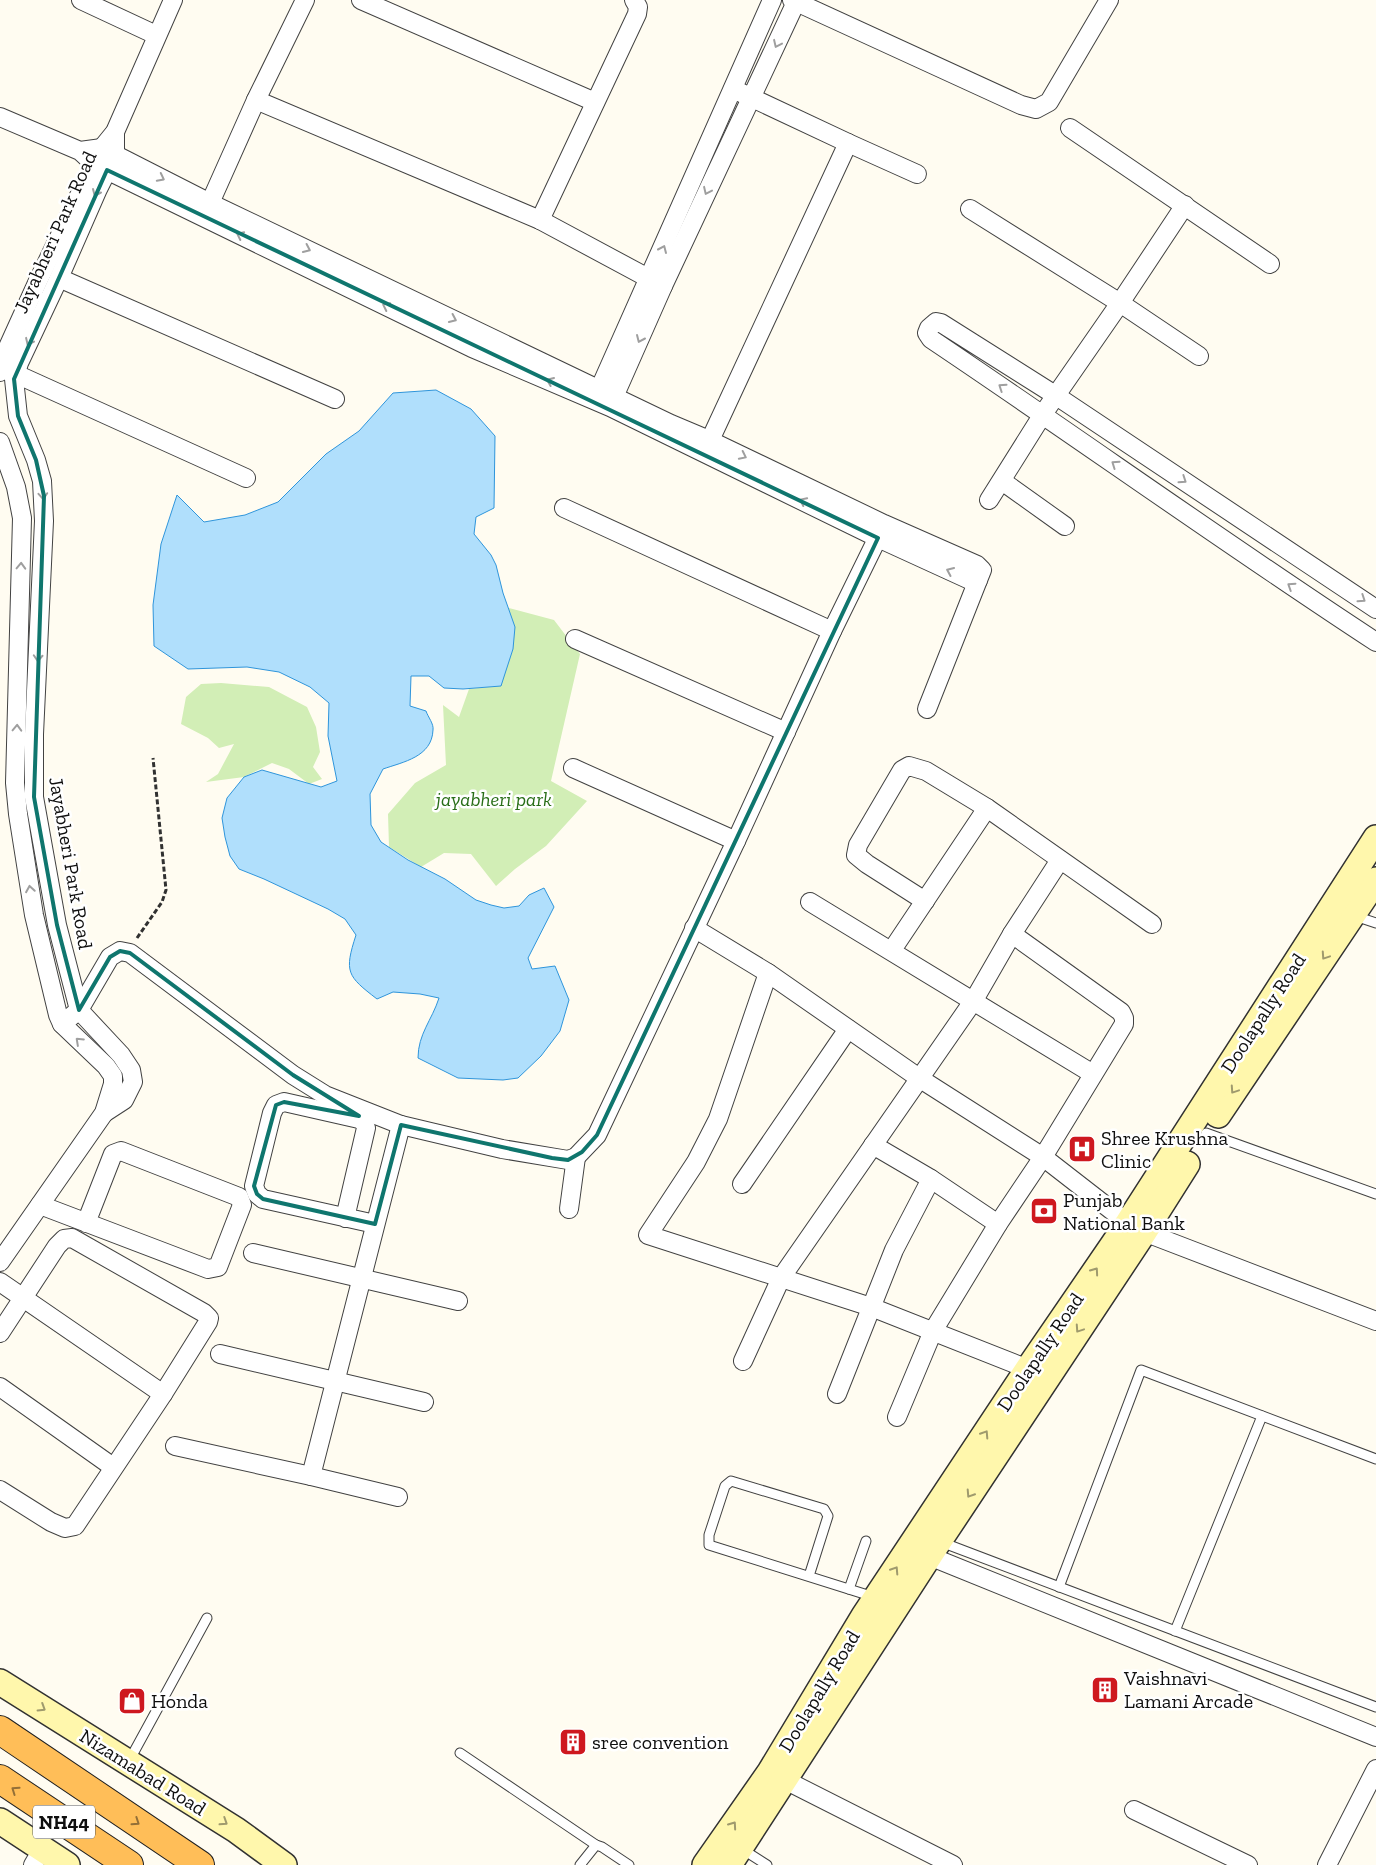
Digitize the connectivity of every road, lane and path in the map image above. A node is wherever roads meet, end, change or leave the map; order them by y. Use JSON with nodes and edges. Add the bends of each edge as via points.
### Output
{"nodes":[{"id":1,"x":81,"y":0,"type":"edge"},
{"id":2,"x":173,"y":0,"type":"edge"},
{"id":3,"x":305,"y":0,"type":"edge"},
{"id":4,"x":361,"y":0,"type":"edge"},
{"id":5,"x":634,"y":0,"type":"edge"},
{"id":6,"x":772,"y":0,"type":"edge"},
{"id":7,"x":1109,"y":0,"type":"edge"},
{"id":8,"x":795,"y":1,"type":"edge"},
{"id":9,"x":156,"y":35,"type":"junction"},
{"id":10,"x":733,"y":89,"type":"junction"},
{"id":11,"x":752,"y":97,"type":"junction"},
{"id":12,"x":256,"y":100,"type":"junction"},
{"id":13,"x":595,"y":102,"type":"junction"},
{"id":14,"x":0,"y":117,"type":"edge"},
{"id":15,"x":1070,"y":128,"type":"dead end"},
{"id":16,"x":848,"y":143,"type":"junction"},
{"id":17,"x":104,"y":159,"type":"junction"},
{"id":18,"x":916,"y":174,"type":"dead end"},
{"id":19,"x":210,"y":203,"type":"junction"},
{"id":20,"x":1184,"y":205,"type":"junction"},
{"id":21,"x":970,"y":209,"type":"dead end"},
{"id":22,"x":540,"y":220,"type":"junction"},
{"id":23,"x":1270,"y":264,"type":"dead end"},
{"id":24,"x":59,"y":278,"type":"junction"},
{"id":25,"x":656,"y":282,"type":"junction"},
{"id":26,"x":1120,"y":303,"type":"junction"},
{"id":27,"x":1199,"y":356,"type":"dead end"},
{"id":28,"x":8,"y":373,"type":"edge"},
{"id":29,"x":1056,"y":394,"type":"junction"},
{"id":30,"x":605,"y":398,"type":"junction"},
{"id":31,"x":335,"y":399,"type":"dead end"},
{"id":32,"x":1043,"y":414,"type":"junction"},
{"id":33,"x":0,"y":442,"type":"edge"},
{"id":34,"x":707,"y":447,"type":"junction"},
{"id":35,"x":1159,"y":464,"type":"junction"},
{"id":36,"x":246,"y":478,"type":"dead end"},
{"id":37,"x":1002,"y":481,"type":"junction"},
{"id":38,"x":1144,"y":484,"type":"junction"},
{"id":39,"x":990,"y":500,"type":"dead end"},
{"id":40,"x":564,"y":508,"type":"dead end"},
{"id":41,"x":1065,"y":526,"type":"dead end"},
{"id":42,"x":881,"y":531,"type":"junction"},
{"id":43,"x":1333,"y":580,"type":"junction"},
{"id":44,"x":1318,"y":604,"type":"junction"},
{"id":45,"x":1376,"y":609,"type":"edge"},
{"id":46,"x":832,"y":631,"type":"junction"},
{"id":47,"x":575,"y":639,"type":"dead end"},
{"id":48,"x":1376,"y":642,"type":"edge"},
{"id":49,"x":927,"y":709,"type":"dead end"},
{"id":50,"x":786,"y":732,"type":"junction"},
{"id":51,"x":153,"y":758,"type":"dead end"},
{"id":52,"x":573,"y":768,"type":"dead end"},
{"id":53,"x":987,"y":808,"type":"junction"},
{"id":54,"x":1376,"y":838,"type":"edge"},
{"id":55,"x":736,"y":841,"type":"junction"},
{"id":56,"x":1060,"y":860,"type":"junction"},
{"id":57,"x":1376,"y":880,"type":"edge"},
{"id":58,"x":925,"y":901,"type":"junction"},
{"id":59,"x":810,"y":902,"type":"dead end"},
{"id":60,"x":1342,"y":911,"type":"junction"},
{"id":61,"x":1376,"y":923,"type":"edge"},
{"id":62,"x":1152,"y":924,"type":"dead end"},
{"id":63,"x":694,"y":928,"type":"junction"},
{"id":64,"x":1012,"y":934,"type":"junction"},
{"id":65,"x":139,"y":935,"type":"dead end"},
{"id":66,"x":892,"y":950,"type":"junction"},
{"id":67,"x":768,"y":973,"type":"junction"},
{"id":68,"x":974,"y":1000,"type":"junction"},
{"id":69,"x":79,"y":1010,"type":"junction"},
{"id":70,"x":62,"y":1024,"type":"junction"},
{"id":71,"x":848,"y":1029,"type":"junction"},
{"id":72,"x":1093,"y":1074,"type":"junction"},
{"id":73,"x":919,"y":1078,"type":"junction"},
{"id":74,"x":340,"y":1108,"type":"junction"},
{"id":75,"x":104,"y":1113,"type":"junction"},
{"id":76,"x":401,"y":1125,"type":"junction"},
{"id":77,"x":1206,"y":1133,"type":"junction"},
{"id":78,"x":873,"y":1145,"type":"junction"},
{"id":79,"x":576,"y":1157,"type":"junction"},
{"id":80,"x":1043,"y":1157,"type":"junction"},
{"id":81,"x":931,"y":1179,"type":"junction"},
{"id":82,"x":742,"y":1184,"type":"dead end"},
{"id":83,"x":1376,"y":1194,"type":"edge"},
{"id":84,"x":40,"y":1205,"type":"junction"},
{"id":85,"x":569,"y":1209,"type":"dead end"},
{"id":86,"x":345,"y":1218,"type":"junction"},
{"id":87,"x":86,"y":1222,"type":"junction"},
{"id":88,"x":375,"y":1224,"type":"junction"},
{"id":89,"x":998,"y":1224,"type":"junction"},
{"id":90,"x":1136,"y":1227,"type":"junction"},
{"id":91,"x":253,"y":1253,"type":"dead end"},
{"id":92,"x":0,"y":1262,"type":"edge"},
{"id":93,"x":781,"y":1278,"type":"junction"},
{"id":94,"x":362,"y":1280,"type":"junction"},
{"id":95,"x":0,"y":1282,"type":"edge"},
{"id":96,"x":23,"y":1298,"type":"junction"},
{"id":97,"x":458,"y":1301,"type":"dead end"},
{"id":98,"x":871,"y":1307,"type":"junction"},
{"id":99,"x":1376,"y":1321,"type":"edge"},
{"id":100,"x":933,"y":1331,"type":"junction"},
{"id":101,"x":0,"y":1333,"type":"edge"},
{"id":102,"x":220,"y":1354,"type":"dead end"},
{"id":103,"x":743,"y":1361,"type":"dead end"},
{"id":104,"x":1028,"y":1369,"type":"junction"},
{"id":105,"x":336,"y":1382,"type":"junction"},
{"id":106,"x":0,"y":1387,"type":"edge"},
{"id":107,"x":163,"y":1394,"type":"junction"},
{"id":108,"x":836,"y":1394,"type":"dead end"},
{"id":109,"x":424,"y":1402,"type":"dead end"},
{"id":110,"x":1262,"y":1416,"type":"junction"},
{"id":111,"x":897,"y":1417,"type":"dead end"},
{"id":112,"x":175,"y":1446,"type":"dead end"},
{"id":113,"x":1376,"y":1460,"type":"edge"},
{"id":114,"x":113,"y":1468,"type":"junction"},
{"id":115,"x":311,"y":1476,"type":"junction"},
{"id":116,"x":0,"y":1490,"type":"edge"},
{"id":117,"x":398,"y":1497,"type":"dead end"},
{"id":118,"x":866,"y":1541,"type":"dead end"},
{"id":119,"x":934,"y":1548,"type":"junction"},
{"id":120,"x":809,"y":1576,"type":"junction"},
{"id":121,"x":1059,"y":1587,"type":"junction"},
{"id":122,"x":849,"y":1589,"type":"junction"},
{"id":123,"x":876,"y":1598,"type":"junction"},
{"id":124,"x":207,"y":1618,"type":"dead end"},
{"id":125,"x":1175,"y":1631,"type":"junction"},
{"id":126,"x":0,"y":1682,"type":"edge"},
{"id":127,"x":1376,"y":1707,"type":"edge"},
{"id":128,"x":0,"y":1730,"type":"edge"},
{"id":129,"x":1376,"y":1737,"type":"edge"},
{"id":130,"x":460,"y":1753,"type":"dead end"},
{"id":131,"x":129,"y":1762,"type":"junction"},
{"id":132,"x":1376,"y":1769,"type":"edge"},
{"id":133,"x":0,"y":1779,"type":"edge"},
{"id":134,"x":785,"y":1780,"type":"junction"},
{"id":135,"x":1134,"y":1810,"type":"dead end"},
{"id":136,"x":0,"y":1821,"type":"edge"},
{"id":137,"x":596,"y":1845,"type":"junction"},
{"id":138,"x":735,"y":1856,"type":"edge"},
{"id":139,"x":38,"y":1857,"type":"edge"},
{"id":140,"x":1213,"y":1858,"type":"edge"},
{"id":141,"x":196,"y":1864,"type":"edge"},
{"id":142,"x":67,"y":1865,"type":"edge"},
{"id":143,"x":129,"y":1865,"type":"edge"},
{"id":144,"x":284,"y":1865,"type":"edge"},
{"id":145,"x":580,"y":1865,"type":"edge"},
{"id":146,"x":629,"y":1865,"type":"edge"},
{"id":147,"x":705,"y":1865,"type":"edge"},
{"id":148,"x":767,"y":1865,"type":"edge"},
{"id":149,"x":953,"y":1865,"type":"edge"},
{"id":150,"x":1248,"y":1865,"type":"edge"},
{"id":151,"x":1327,"y":1865,"type":"edge"}],
"edges":[{"from":1,"to":9,"type":"street"},
{"from":2,"to":9,"type":"street","name":"Jayabheri Park Road"},
{"from":3,"to":12,"type":"street"},
{"from":4,"to":13,"type":"street"},
{"from":5,"to":13,"type":"street","via":[[637,14]]},
{"from":6,"to":10,"type":"street"},
{"from":7,"to":8,"type":"street","via":[[1049,102],[1036,109]]},
{"from":8,"to":11,"type":"street","one_way":true},
{"from":9,"to":17,"type":"street","name":"Jayabheri Park Road"},
{"from":10,"to":11,"type":"street"},
{"from":25,"to":10,"type":"street","one_way":true},
{"from":11,"to":16,"type":"street"},
{"from":11,"to":25,"type":"street","one_way":true},
{"from":12,"to":19,"type":"street"},
{"from":12,"to":22,"type":"street"},
{"from":13,"to":22,"type":"street"},
{"from":14,"to":17,"type":"street"},
{"from":15,"to":20,"type":"street"},
{"from":16,"to":18,"type":"street"},
{"from":16,"to":34,"type":"street"},
{"from":17,"to":19,"type":"street","one_way":true},
{"from":17,"to":24,"type":"street","name":"Jayabheri Park Road","one_way":true},
{"from":17,"to":28,"type":"street","name":"Jayabheri Park Road","via":[[38,281],[4,356]]},
{"from":30,"to":17,"type":"street","one_way":true,"via":[[472,348]]},
{"from":19,"to":30,"type":"street","one_way":true},
{"from":20,"to":23,"type":"street"},
{"from":20,"to":26,"type":"street"},
{"from":21,"to":26,"type":"street"},
{"from":22,"to":25,"type":"street"},
{"from":24,"to":28,"type":"street","name":"Jayabheri Park Road","one_way":true,"via":[[19,363]]},
{"from":24,"to":31,"type":"street"},
{"from":25,"to":30,"type":"street"},
{"from":26,"to":27,"type":"street"},
{"from":26,"to":29,"type":"street"},
{"from":28,"to":36,"type":"street"},
{"from":28,"to":69,"type":"street","name":"Jayabheri Park Road","one_way":true,"via":[[14,379],[18,416],[36,460],[44,496],[34,797],[57,925]]},
{"from":29,"to":32,"type":"street"},
{"from":32,"to":29,"type":"street","one_way":true,"via":[[931,339],[927,333],[929,328],[936,322],[941,323]]},
{"from":29,"to":35,"type":"street"},
{"from":30,"to":34,"type":"street","via":[[671,424]]},
{"from":32,"to":37,"type":"street"},
{"from":38,"to":32,"type":"street","one_way":true},
{"from":70,"to":33,"type":"street","name":"Jayabheri Park Road","one_way":true,"via":[[34,916],[16,800],[22,518],[16,487]]},
{"from":34,"to":42,"type":"street"},
{"from":35,"to":38,"type":"street"},
{"from":35,"to":43,"type":"street","one_way":true},
{"from":37,"to":39,"type":"street"},
{"from":37,"to":41,"type":"street"},
{"from":44,"to":38,"type":"street","one_way":true},
{"from":40,"to":46,"type":"street"},
{"from":42,"to":46,"type":"street"},
{"from":42,"to":49,"type":"street","via":[[977,565],[982,570]]},
{"from":43,"to":44,"type":"street"},
{"from":43,"to":45,"type":"street","one_way":true},
{"from":44,"to":48,"type":"street"},
{"from":46,"to":50,"type":"street"},
{"from":47,"to":50,"type":"street"},
{"from":50,"to":55,"type":"street"},
{"from":51,"to":65,"type":"path","via":[[166,890],[162,902]]},
{"from":52,"to":55,"type":"street"},
{"from":53,"to":56,"type":"street"},
{"from":53,"to":58,"type":"street"},
{"from":53,"to":58,"type":"street","via":[[926,771],[909,766],[902,770],[858,845],[856,855]]},
{"from":54,"to":60,"type":"main road","name":"Doolapally Road"},
{"from":55,"to":63,"type":"street"},
{"from":56,"to":62,"type":"street"},
{"from":56,"to":64,"type":"street"},
{"from":57,"to":60,"type":"main road","name":"Doolapally Road"},
{"from":58,"to":66,"type":"street"},
{"from":59,"to":66,"type":"street"},
{"from":60,"to":61,"type":"lane"},
{"from":60,"to":77,"type":"main road","name":"Doolapally Road","one_way":true},
{"from":60,"to":90,"type":"main road","name":"Doolapally Road"},
{"from":63,"to":67,"type":"street"},
{"from":63,"to":79,"type":"street","via":[[597,1135]]},
{"from":64,"to":68,"type":"street"},
{"from":64,"to":72,"type":"street","via":[[1123,1015],[1124,1024]]},
{"from":66,"to":68,"type":"street"},
{"from":67,"to":71,"type":"street"},
{"from":67,"to":93,"type":"street","via":[[718,1119],[696,1162],[648,1235]]},
{"from":68,"to":72,"type":"street"},
{"from":68,"to":73,"type":"street"},
{"from":69,"to":70,"type":"street"},
{"from":69,"to":74,"type":"street","via":[[110,957],[120,951],[130,953]]},
{"from":69,"to":75,"type":"street","name":"Jayabheri Park Road","via":[[122,1055],[131,1070],[133,1082],[124,1100]]},
{"from":75,"to":70,"type":"street","name":"Jayabheri Park Road","one_way":true,"via":[[113,1084],[112,1076],[106,1066]]},
{"from":71,"to":73,"type":"street"},
{"from":71,"to":82,"type":"street"},
{"from":72,"to":80,"type":"street"},
{"from":73,"to":78,"type":"street"},
{"from":73,"to":80,"type":"street"},
{"from":74,"to":76,"type":"street"},
{"from":74,"to":86,"type":"street","via":[[364,1122],[366,1128]]},
{"from":74,"to":86,"type":"street","via":[[284,1102],[276,1106],[254,1186],[263,1199]]},
{"from":75,"to":84,"type":"street","name":"Jayabheri Park Road"},
{"from":76,"to":79,"type":"street","via":[[527,1153],[568,1160]]},
{"from":76,"to":88,"type":"street"},
{"from":77,"to":83,"type":"lane"},
{"from":77,"to":90,"type":"main road","name":"Doolapally Road"},
{"from":78,"to":81,"type":"street"},
{"from":78,"to":93,"type":"street"},
{"from":79,"to":85,"type":"street"},
{"from":80,"to":89,"type":"street"},
{"from":80,"to":90,"type":"street"},
{"from":81,"to":89,"type":"street"},
{"from":81,"to":98,"type":"street","via":[[894,1250]]},
{"from":84,"to":87,"type":"street"},
{"from":84,"to":92,"type":"street","name":"Jayabheri Park Road"},
{"from":86,"to":88,"type":"street"},
{"from":87,"to":87,"type":"street","via":[[208,1269],[218,1267],[242,1205],[239,1197],[122,1151],[113,1154]]},
{"from":88,"to":94,"type":"street"},
{"from":89,"to":100,"type":"street"},
{"from":90,"to":99,"type":"street"},
{"from":104,"to":90,"type":"main road","name":"Doolapally Road","one_way":true},
{"from":90,"to":119,"type":"main road","name":"Doolapally Road","one_way":true},
{"from":91,"to":94,"type":"street"},
{"from":93,"to":98,"type":"street"},
{"from":93,"to":103,"type":"street"},
{"from":94,"to":97,"type":"street"},
{"from":94,"to":105,"type":"street"},
{"from":95,"to":96,"type":"street"},
{"from":96,"to":101,"type":"street"},
{"from":96,"to":107,"type":"street"},
{"from":96,"to":107,"type":"street","via":[[57,1246],[64,1239],[72,1238],[204,1313],[209,1318],[208,1322]]},
{"from":98,"to":100,"type":"street"},
{"from":98,"to":108,"type":"street"},
{"from":100,"to":104,"type":"street"},
{"from":100,"to":111,"type":"street"},
{"from":102,"to":105,"type":"street"},
{"from":123,"to":104,"type":"main road","name":"Doolapally Road","one_way":true},
{"from":105,"to":109,"type":"street"},
{"from":105,"to":115,"type":"street"},
{"from":106,"to":114,"type":"street"},
{"from":107,"to":114,"type":"street"},
{"from":110,"to":113,"type":"lane"},
{"from":110,"to":121,"type":"lane","via":[[1141,1370]]},
{"from":110,"to":125,"type":"lane"},
{"from":112,"to":115,"type":"street"},
{"from":114,"to":116,"type":"street","via":[[75,1526],[65,1528]]},
{"from":115,"to":117,"type":"street"},
{"from":118,"to":122,"type":"lane"},
{"from":119,"to":121,"type":"lane"},
{"from":119,"to":129,"type":"street"},
{"from":119,"to":134,"type":"main road","name":"Doolapally Road"},
{"from":120,"to":120,"type":"lane","via":[[709,1545],[709,1535],[725,1486],[731,1481],[824,1509],[828,1516]]},
{"from":120,"to":122,"type":"lane"},
{"from":121,"to":125,"type":"lane"},
{"from":122,"to":123,"type":"lane"},
{"from":147,"to":123,"type":"main road","name":"Doolapally Road","one_way":true,"via":[[770,1772]]},
{"from":124,"to":131,"type":"lane"},
{"from":125,"to":127,"type":"lane"},
{"from":126,"to":131,"type":"main road","name":"Nizamabad Road","one_way":true},
{"from":128,"to":141,"type":"highway","number":"NH44","one_way":true},
{"from":130,"to":137,"type":"lane"},
{"from":131,"to":144,"type":"main road","name":"Nizamabad Road","one_way":true,"via":[[236,1830]]},
{"from":132,"to":151,"type":"street"},
{"from":143,"to":133,"type":"highway","number":"NH44","one_way":true},
{"from":134,"to":138,"type":"main road","name":"Doolapally Road"},
{"from":134,"to":149,"type":"street"},
{"from":135,"to":140,"type":"street"},
{"from":136,"to":139,"type":"main road"},
{"from":137,"to":145,"type":"lane"},
{"from":137,"to":146,"type":"lane"},
{"from":138,"to":148,"type":"lane"},
{"from":139,"to":142,"type":"main road"},
{"from":140,"to":150,"type":"street"}]}
